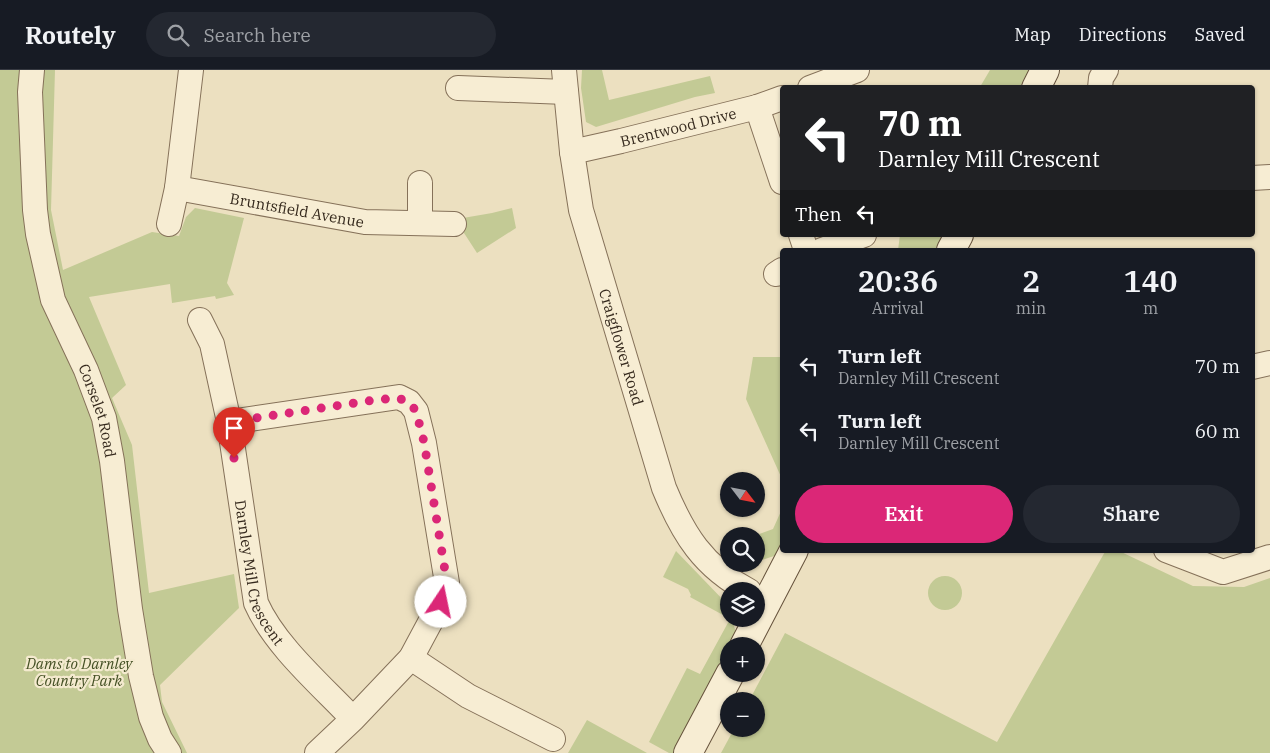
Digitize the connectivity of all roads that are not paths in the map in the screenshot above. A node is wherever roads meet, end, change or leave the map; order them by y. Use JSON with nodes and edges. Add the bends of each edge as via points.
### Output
{"nodes":[{"id":1,"x":32,"y":70,"type":"edge"},
{"id":2,"x":192,"y":70,"type":"edge"},
{"id":3,"x":1045,"y":70,"type":"edge"},
{"id":4,"x":1106,"y":70,"type":"edge"},
{"id":5,"x":847,"y":72,"type":"edge"},
{"id":6,"x":565,"y":81,"type":"edge"},
{"id":7,"x":817,"y":85,"type":"edge"},
{"id":8,"x":1038,"y":85,"type":"edge"},
{"id":9,"x":1100,"y":85,"type":"edge"},
{"id":10,"x":458,"y":88,"type":"dead end"},
{"id":11,"x":780,"y":99,"type":"edge"},
{"id":12,"x":757,"y":107,"type":"junction"},
{"id":13,"x":572,"y":152,"type":"junction"},
{"id":14,"x":780,"y":176,"type":"edge"},
{"id":15,"x":1270,"y":177,"type":"edge"},
{"id":16,"x":1255,"y":178,"type":"edge"},
{"id":17,"x":420,"y":183,"type":"dead end"},
{"id":18,"x":177,"y":188,"type":"junction"},
{"id":19,"x":420,"y":223,"type":"junction"},
{"id":20,"x":169,"y":224,"type":"dead end"},
{"id":21,"x":454,"y":224,"type":"dead end"},
{"id":22,"x":858,"y":237,"type":"edge"},
{"id":23,"x":828,"y":248,"type":"edge"},
{"id":24,"x":200,"y":320,"type":"dead end"},
{"id":25,"x":1270,"y":363,"type":"edge"},
{"id":26,"x":1255,"y":367,"type":"edge"},
{"id":27,"x":229,"y":422,"type":"junction"},
{"id":28,"x":792,"y":553,"type":"edge"},
{"id":29,"x":1174,"y":553,"type":"edge"},
{"id":30,"x":1270,"y":558,"type":"edge"},
{"id":31,"x":733,"y":582,"type":"edge"},
{"id":32,"x":765,"y":586,"type":"edge"},
{"id":33,"x":411,"y":658,"type":"junction"},
{"id":34,"x":726,"y":682,"type":"edge"},
{"id":35,"x":353,"y":719,"type":"junction"},
{"id":36,"x":553,"y":739,"type":"dead end"},
{"id":37,"x":169,"y":753,"type":"edge"},
{"id":38,"x":317,"y":753,"type":"edge"},
{"id":39,"x":688,"y":753,"type":"edge"}],
"edges":[{"from":1,"to":37,"type":"street","name":"Corselet Road","via":[[30,92],[38,234],[53,300],[86,370],[104,418],[141,676],[151,717]]},
{"from":2,"to":18,"type":"street"},
{"from":3,"to":8,"type":"main road"},
{"from":4,"to":9,"type":"street"},
{"from":5,"to":7,"type":"street"},
{"from":6,"to":10,"type":"street"},
{"from":6,"to":13,"type":"street","name":"Craigflower Road"},
{"from":11,"to":12,"type":"street","name":"Brentwood Drive"},
{"from":12,"to":13,"type":"street","name":"Brentwood Drive"},
{"from":12,"to":14,"type":"street"},
{"from":13,"to":31,"type":"street","name":"Craigflower Road","via":[[581,210],[664,488],[687,536],[707,561]]},
{"from":15,"to":16,"type":"street"},
{"from":17,"to":19,"type":"street"},
{"from":18,"to":19,"type":"street","name":"Bruntsfield Avenue","via":[[365,222]]},
{"from":18,"to":20,"type":"street"},
{"from":19,"to":21,"type":"street","name":"Bruntsfield Avenue"},
{"from":22,"to":23,"type":"street"},
{"from":24,"to":27,"type":"street","name":"Darnley Mill Crescent","via":[[212,344]]},
{"from":25,"to":26,"type":"street"},
{"from":27,"to":33,"type":"street","via":[[398,398],[409,402],[416,411],[447,583],[441,602]]},
{"from":27,"to":35,"type":"street","name":"Darnley Mill Crescent","via":[[256,602],[277,639]]},
{"from":28,"to":32,"type":"main road"},
{"from":29,"to":30,"type":"street","via":[[1223,572]]},
{"from":33,"to":35,"type":"street"},
{"from":33,"to":36,"type":"street","via":[[468,696]]},
{"from":34,"to":39,"type":"main road"},
{"from":35,"to":38,"type":"street"}]}
